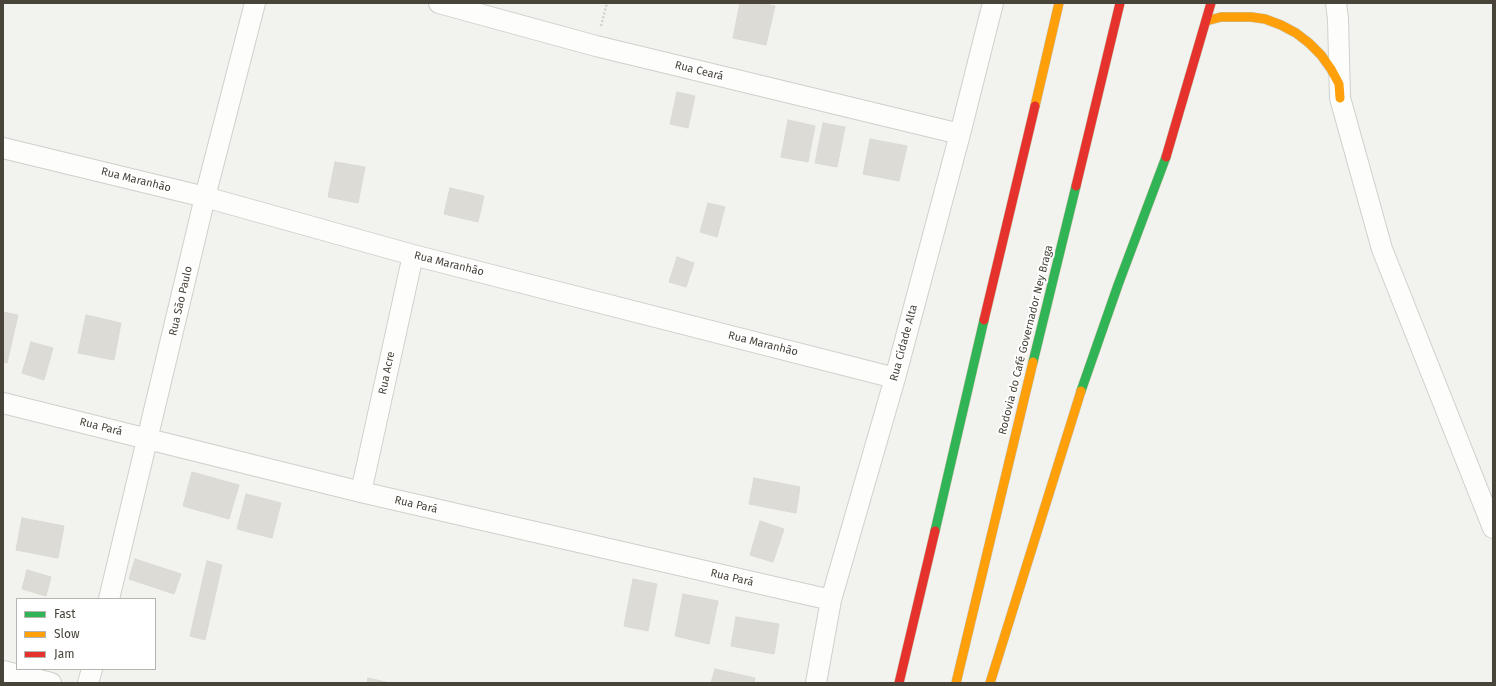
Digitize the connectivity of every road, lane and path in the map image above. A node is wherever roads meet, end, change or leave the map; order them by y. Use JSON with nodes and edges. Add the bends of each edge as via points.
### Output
{"nodes":[{"id":1,"x":256,"y":3,"type":"edge"},
{"id":2,"x":439,"y":3,"type":"edge"},
{"id":3,"x":993,"y":3,"type":"edge"},
{"id":4,"x":1059,"y":3,"type":"edge"},
{"id":5,"x":1120,"y":3,"type":"edge"},
{"id":6,"x":1211,"y":3,"type":"edge"},
{"id":7,"x":1336,"y":3,"type":"edge"},
{"id":8,"x":1206,"y":21,"type":"junction"},
{"id":9,"x":1340,"y":98,"type":"junction"},
{"id":10,"x":960,"y":134,"type":"junction"},
{"id":11,"x":3,"y":148,"type":"edge"},
{"id":12,"x":205,"y":197,"type":"junction"},
{"id":13,"x":412,"y":255,"type":"junction"},
{"id":14,"x":895,"y":378,"type":"junction"},
{"id":15,"x":3,"y":402,"type":"edge"},
{"id":16,"x":148,"y":439,"type":"junction"},
{"id":17,"x":361,"y":492,"type":"junction"},
{"id":18,"x":1493,"y":528,"type":"edge"},
{"id":19,"x":109,"y":598,"type":"edge"},
{"id":20,"x":831,"y":600,"type":"junction"},
{"id":21,"x":92,"y":670,"type":"edge"},
{"id":22,"x":3,"y":671,"type":"edge"},
{"id":23,"x":51,"y":683,"type":"edge"},
{"id":24,"x":88,"y":683,"type":"edge"},
{"id":25,"x":816,"y":683,"type":"edge"},
{"id":26,"x":899,"y":683,"type":"edge"},
{"id":27,"x":956,"y":683,"type":"edge"},
{"id":28,"x":990,"y":683,"type":"edge"}],
"edges":[{"from":1,"to":12,"type":"street","name":"Rua São Paulo"},
{"from":2,"to":10,"type":"street","name":"Rua Ceará","via":[[596,46]]},
{"from":3,"to":10,"type":"street","name":"Rua Cidade Alta"},
{"from":4,"to":26,"type":"highway"},
{"from":5,"to":27,"type":"highway","name":"Rodovia do Café Governador Ney Braga"},
{"from":6,"to":8,"type":"highway"},
{"from":7,"to":9,"type":"street"},
{"from":8,"to":9,"type":"highway","via":[[1221,17],[1251,17],[1281,25],[1296,33],[1310,43],[1328,64],[1338,84]]},
{"from":8,"to":28,"type":"highway","via":[[1167,153],[1072,418]]},
{"from":9,"to":18,"type":"street","via":[[1382,249]]},
{"from":10,"to":14,"type":"street","name":"Rua Cidade Alta"},
{"from":11,"to":12,"type":"street","name":"Rua Maranhão"},
{"from":12,"to":13,"type":"street","name":"Rua Maranhão"},
{"from":12,"to":16,"type":"street","name":"Rua São Paulo"},
{"from":13,"to":14,"type":"street","name":"Rua Maranhão"},
{"from":13,"to":17,"type":"street","name":"Rua Acre"},
{"from":14,"to":20,"type":"street","name":"Rua Cidade Alta"},
{"from":15,"to":16,"type":"street","name":"Rua Pará"},
{"from":16,"to":17,"type":"street","name":"Rua Pará"},
{"from":16,"to":19,"type":"street","name":"Rua São Paulo"},
{"from":17,"to":20,"type":"street","name":"Rua Pará"},
{"from":20,"to":25,"type":"street","name":"Rua Cidade Alta"},
{"from":21,"to":24,"type":"street"},
{"from":22,"to":23,"type":"street"}]}
